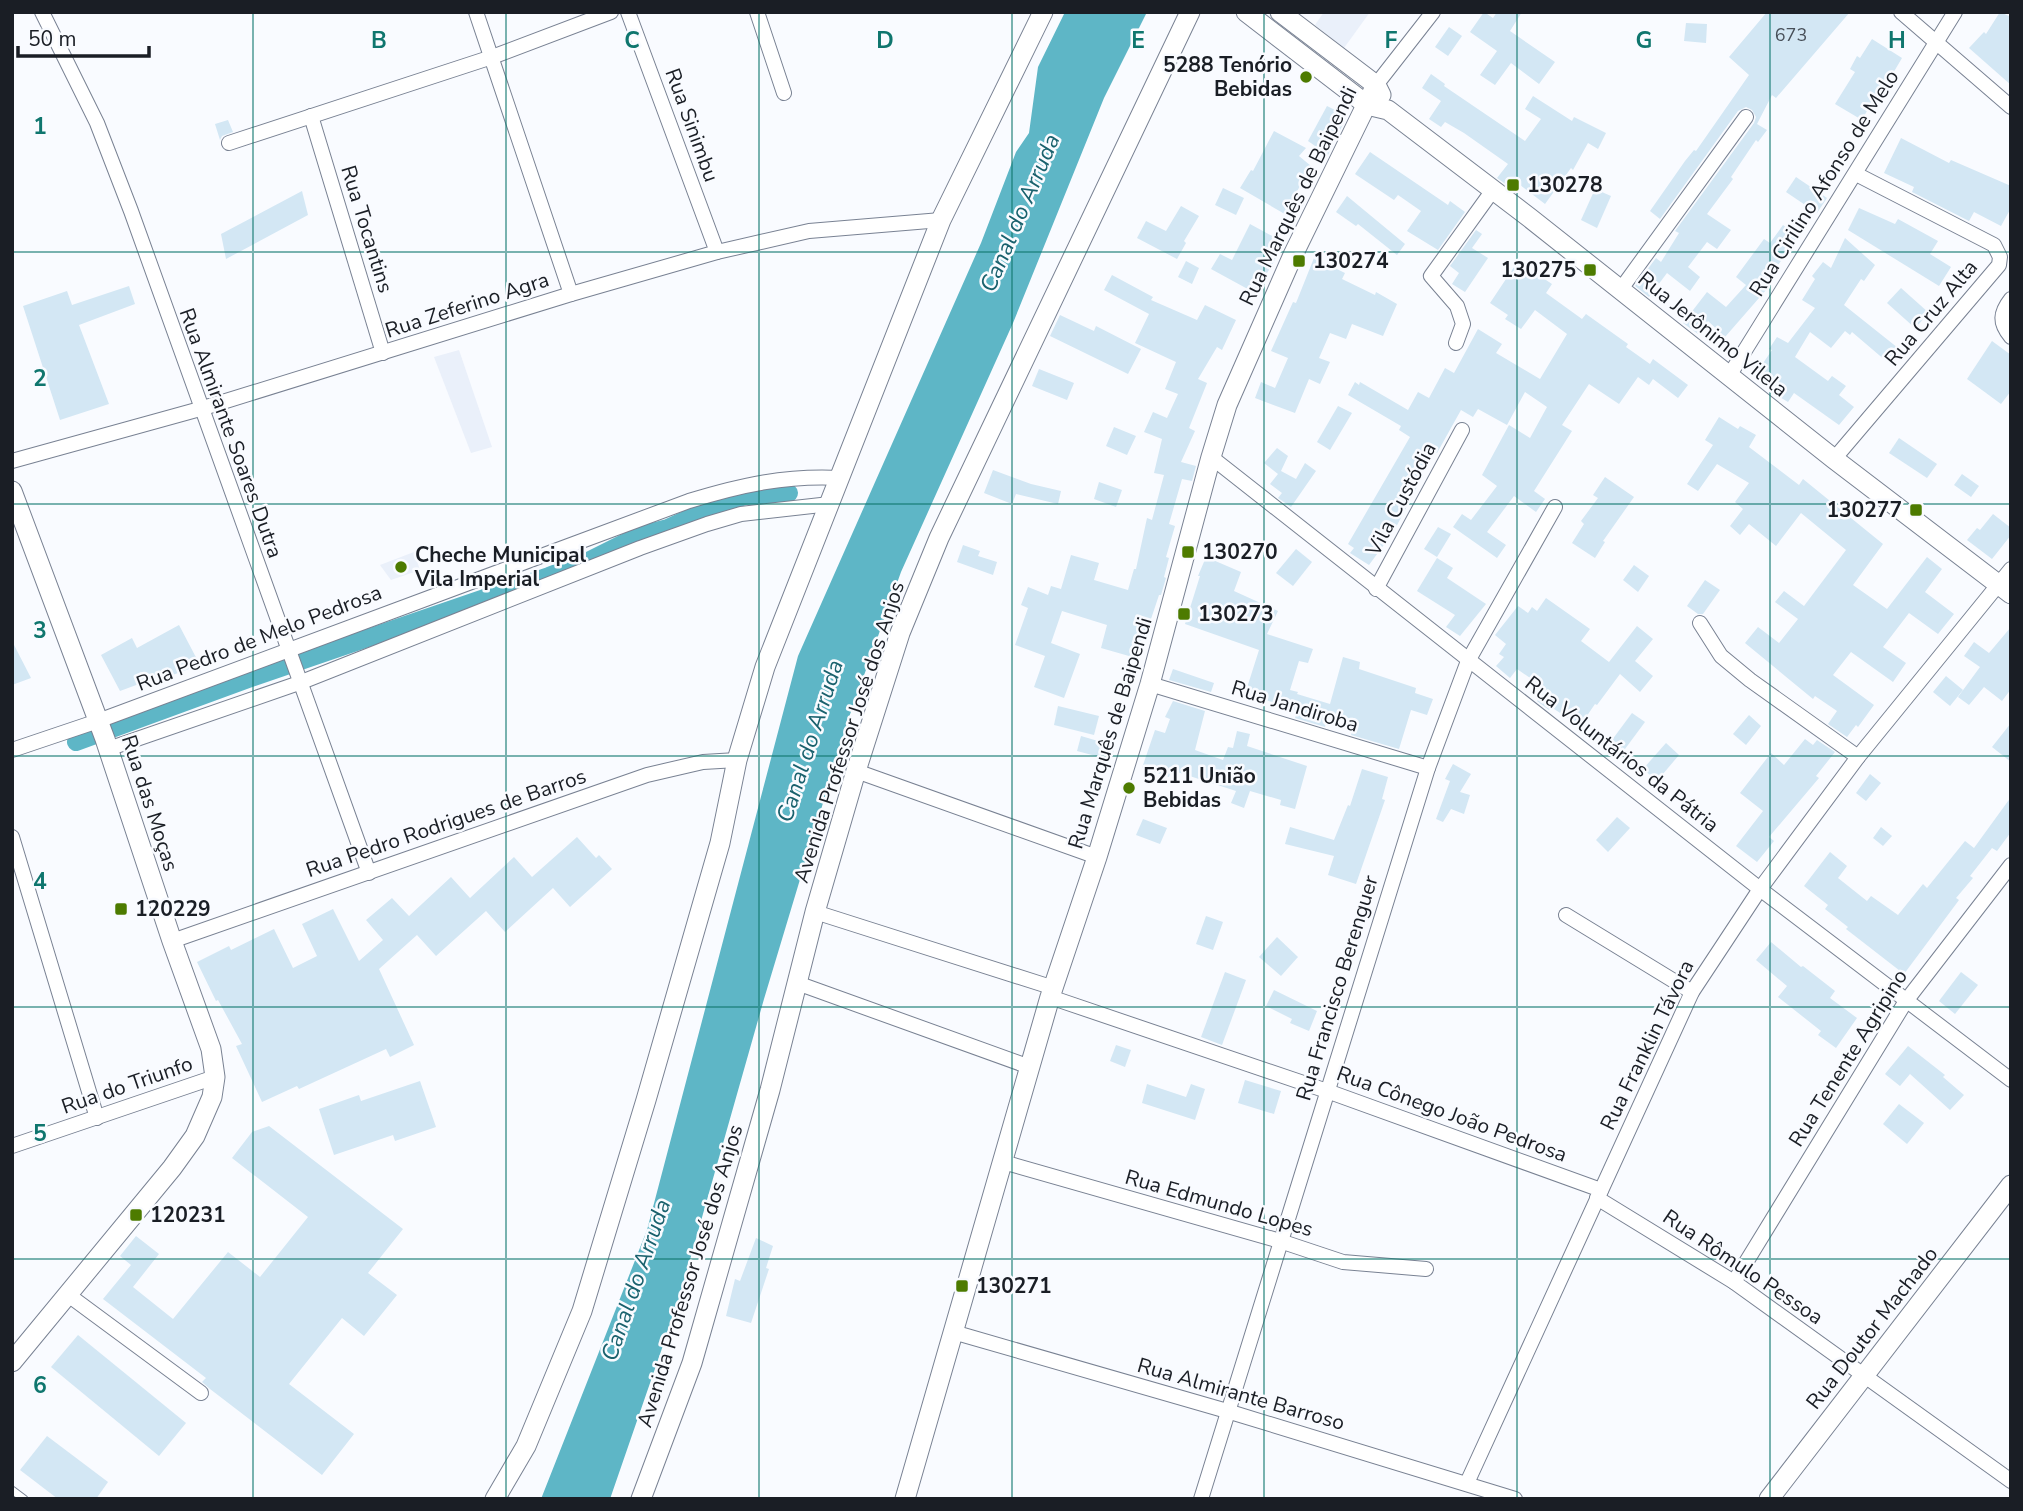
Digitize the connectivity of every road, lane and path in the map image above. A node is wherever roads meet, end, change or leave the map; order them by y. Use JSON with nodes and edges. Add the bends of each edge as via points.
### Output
{"nodes":[{"id":1,"x":42,"y":12,"type":"edge"},
{"id":2,"x":476,"y":12,"type":"edge"},
{"id":3,"x":611,"y":12,"type":"edge"},
{"id":4,"x":628,"y":12,"type":"edge"},
{"id":5,"x":757,"y":12,"type":"edge"},
{"id":6,"x":1043,"y":12,"type":"edge"},
{"id":7,"x":1191,"y":12,"type":"edge"},
{"id":8,"x":1246,"y":12,"type":"edge"},
{"id":9,"x":1280,"y":12,"type":"edge"},
{"id":10,"x":1433,"y":12,"type":"edge"},
{"id":11,"x":1901,"y":12,"type":"edge"},
{"id":12,"x":1955,"y":12,"type":"edge"},
{"id":13,"x":1936,"y":42,"type":"junction"},
{"id":14,"x":492,"y":57,"type":"junction"},
{"id":15,"x":1376,"y":85,"type":"junction"},
{"id":16,"x":784,"y":93,"type":"dead end"},
{"id":17,"x":1367,"y":105,"type":"junction"},
{"id":18,"x":2011,"y":107,"type":"edge"},
{"id":19,"x":1388,"y":110,"type":"junction"},
{"id":20,"x":311,"y":116,"type":"junction"},
{"id":21,"x":1745,"y":117,"type":"dead end"},
{"id":22,"x":229,"y":143,"type":"dead end"},
{"id":23,"x":1856,"y":174,"type":"junction"},
{"id":24,"x":1493,"y":190,"type":"junction"},
{"id":25,"x":941,"y":220,"type":"junction"},
{"id":26,"x":716,"y":253,"type":"junction"},
{"id":27,"x":1620,"y":289,"type":"junction"},
{"id":28,"x":571,"y":294,"type":"junction"},
{"id":29,"x":2011,"y":299,"type":"edge"},
{"id":30,"x":2011,"y":337,"type":"edge"},
{"id":31,"x":1456,"y":343,"type":"dead end"},
{"id":32,"x":383,"y":353,"type":"junction"},
{"id":33,"x":1729,"y":376,"type":"junction"},
{"id":34,"x":201,"y":410,"type":"junction"},
{"id":35,"x":1462,"y":430,"type":"dead end"},
{"id":36,"x":1211,"y":457,"type":"junction"},
{"id":37,"x":1834,"y":459,"type":"junction"},
{"id":38,"x":12,"y":461,"type":"edge"},
{"id":39,"x":841,"y":478,"type":"junction"},
{"id":40,"x":12,"y":491,"type":"edge"},
{"id":41,"x":830,"y":504,"type":"junction"},
{"id":42,"x":1555,"y":507,"type":"dead end"},
{"id":43,"x":2011,"y":569,"type":"edge"},
{"id":44,"x":1377,"y":589,"type":"junction"},
{"id":45,"x":2005,"y":589,"type":"edge"},
{"id":46,"x":1700,"y":622,"type":"dead end"},
{"id":47,"x":288,"y":653,"type":"junction"},
{"id":48,"x":1468,"y":661,"type":"junction"},
{"id":49,"x":298,"y":681,"type":"junction"},
{"id":50,"x":1150,"y":684,"type":"junction"},
{"id":51,"x":103,"y":733,"type":"junction"},
{"id":52,"x":12,"y":750,"type":"edge"},
{"id":53,"x":1858,"y":757,"type":"junction"},
{"id":54,"x":737,"y":760,"type":"junction"},
{"id":55,"x":1428,"y":768,"type":"junction"},
{"id":56,"x":856,"y":771,"type":"junction"},
{"id":57,"x":12,"y":837,"type":"edge"},
{"id":58,"x":1097,"y":857,"type":"junction"},
{"id":59,"x":2011,"y":865,"type":"edge"},
{"id":60,"x":369,"y":873,"type":"junction"},
{"id":61,"x":1760,"y":888,"type":"junction"},
{"id":62,"x":816,"y":912,"type":"junction"},
{"id":63,"x":1566,"y":915,"type":"dead end"},
{"id":64,"x":172,"y":941,"type":"junction"},
{"id":65,"x":797,"y":983,"type":"junction"},
{"id":66,"x":1052,"y":992,"type":"junction"},
{"id":67,"x":1692,"y":992,"type":"junction"},
{"id":68,"x":1906,"y":1000,"type":"junction"},
{"id":69,"x":1030,"y":1067,"type":"junction"},
{"id":70,"x":215,"y":1077,"type":"junction"},
{"id":71,"x":2011,"y":1080,"type":"edge"},
{"id":72,"x":1327,"y":1091,"type":"junction"},
{"id":73,"x":97,"y":1118,"type":"junction"},
{"id":74,"x":12,"y":1146,"type":"edge"},
{"id":75,"x":1003,"y":1163,"type":"junction"},
{"id":76,"x":2011,"y":1185,"type":"edge"},
{"id":77,"x":1599,"y":1194,"type":"junction"},
{"id":78,"x":1280,"y":1241,"type":"junction"},
{"id":79,"x":1426,"y":1269,"type":"dead end"},
{"id":80,"x":1734,"y":1282,"type":"junction"},
{"id":81,"x":68,"y":1294,"type":"junction"},
{"id":82,"x":953,"y":1332,"type":"junction"},
{"id":83,"x":12,"y":1362,"type":"edge"},
{"id":84,"x":1863,"y":1375,"type":"junction"},
{"id":85,"x":201,"y":1394,"type":"dead end"},
{"id":86,"x":1227,"y":1411,"type":"junction"},
{"id":87,"x":2011,"y":1481,"type":"edge"},
{"id":88,"x":1467,"y":1483,"type":"junction"},
{"id":89,"x":12,"y":1490,"type":"edge"},
{"id":90,"x":24,"y":1499,"type":"edge"},
{"id":91,"x":495,"y":1499,"type":"edge"},
{"id":92,"x":641,"y":1499,"type":"edge"},
{"id":93,"x":905,"y":1499,"type":"edge"},
{"id":94,"x":1201,"y":1499,"type":"edge"},
{"id":95,"x":1515,"y":1499,"type":"edge"},
{"id":96,"x":1769,"y":1499,"type":"edge"}],
"edges":[{"from":1,"to":34,"type":"street","name":"Rua Almirante Soares Dutra","via":[[97,123]]},
{"from":2,"to":14,"type":"street"},
{"from":3,"to":14,"type":"street"},
{"from":4,"to":26,"type":"street","name":"Rua Sinimbu"},
{"from":5,"to":16,"type":"street"},
{"from":6,"to":25,"type":"main road"},
{"from":7,"to":56,"type":"main road","name":"Avenida Professor José dos Anjos","via":[[939,538],[900,633]]},
{"from":8,"to":17,"type":"main road","name":"Rua Jerônimo Vilela"},
{"from":9,"to":15,"type":"main road","name":"Rua Jerônimo Vilela"},
{"from":10,"to":15,"type":"street","name":"Rua Marquês de Baipendi"},
{"from":11,"to":13,"type":"street"},
{"from":12,"to":13,"type":"street","name":"Rua Cirilino Afonso de Melo"},
{"from":13,"to":18,"type":"street"},
{"from":13,"to":23,"type":"street","name":"Rua Cirilino Afonso de Melo"},
{"from":14,"to":20,"type":"street"},
{"from":14,"to":28,"type":"street"},
{"from":15,"to":17,"type":"main road","name":"Rua Marquês de Baipendi"},
{"from":15,"to":19,"type":"main road","name":"Rua Jerônimo Vilela"},
{"from":17,"to":19,"type":"main road","name":"Rua Jerônimo Vilela"},
{"from":17,"to":36,"type":"main road","name":"Rua Marquês de Baipendi","via":[[1253,343]]},
{"from":19,"to":24,"type":"main road","name":"Rua Jerônimo Vilela"},
{"from":20,"to":22,"type":"street"},
{"from":20,"to":32,"type":"street","name":"Rua Tocantins"},
{"from":21,"to":27,"type":"street"},
{"from":23,"to":33,"type":"street","name":"Rua Cirilino Afonso de Melo"},
{"from":23,"to":37,"type":"street","name":"Rua Cruz Alta","via":[[1994,244],[2000,257],[1999,265]]},
{"from":24,"to":27,"type":"main road","name":"Rua Jerônimo Vilela"},
{"from":24,"to":31,"type":"street","via":[[1431,276],[1457,306],[1463,324]]},
{"from":25,"to":26,"type":"street","name":"Rua Zeferino Agra","via":[[809,231]]},
{"from":25,"to":39,"type":"main road"},
{"from":26,"to":28,"type":"street","name":"Rua Zeferino Agra"},
{"from":27,"to":33,"type":"main road","name":"Rua Jerônimo Vilela"},
{"from":28,"to":32,"type":"street","name":"Rua Zeferino Agra"},
{"from":29,"to":30,"type":"street","via":[[2001,318]]},
{"from":32,"to":34,"type":"street","name":"Rua Zeferino Agra"},
{"from":33,"to":37,"type":"main road","name":"Rua Jerônimo Vilela"},
{"from":34,"to":38,"type":"street","name":"Rua Zeferino Agra"},
{"from":34,"to":47,"type":"street","name":"Rua Almirante Soares Dutra"},
{"from":35,"to":44,"type":"street","name":"Vila Custódia"},
{"from":36,"to":44,"type":"street","name":"Rua Voluntários da Pátria"},
{"from":36,"to":50,"type":"main road","name":"Rua Marquês de Baipendi"},
{"from":37,"to":45,"type":"main road","name":"Rua Jerônimo Vilela"},
{"from":39,"to":41,"type":"main road"},
{"from":39,"to":47,"type":"street","name":"Rua Pedro de Melo Pedrosa","via":[[805,476],[729,488]]},
{"from":40,"to":51,"type":"main road","name":"Rua das Moças"},
{"from":41,"to":49,"type":"street","via":[[741,514],[706,524]]},
{"from":41,"to":54,"type":"main road","via":[[765,667]]},
{"from":42,"to":48,"type":"street","name":"Rua Francisco Berenguer"},
{"from":43,"to":45,"type":"street","name":"Rua Franklin Távora"},
{"from":44,"to":48,"type":"street","name":"Rua Voluntários da Pátria"},
{"from":45,"to":53,"type":"street","name":"Rua Franklin Távora"},
{"from":46,"to":53,"type":"street","via":[[1721,656]]},
{"from":47,"to":49,"type":"street","name":"Rua Almirante Soares Dutra"},
{"from":47,"to":51,"type":"street","name":"Rua Pedro de Melo Pedrosa"},
{"from":48,"to":55,"type":"street","name":"Rua Francisco Berenguer"},
{"from":48,"to":61,"type":"street","name":"Rua Voluntários da Pátria"},
{"from":49,"to":51,"type":"street"},
{"from":49,"to":60,"type":"street","name":"Rua Almirante Soares Dutra"},
{"from":50,"to":55,"type":"street","name":"Rua Jandiroba"},
{"from":50,"to":58,"type":"main road","name":"Rua Marquês de Baipendi"},
{"from":51,"to":52,"type":"street","name":"Rua Pedro de Melo Pedrosa","via":[[76,729]]},
{"from":51,"to":64,"type":"main road","name":"Rua das Moças"},
{"from":53,"to":61,"type":"street","name":"Rua Franklin Távora"},
{"from":54,"to":60,"type":"street","name":"Rua Pedro Rodrigues de Barros","via":[[667,769]]},
{"from":54,"to":91,"type":"main road","via":[[720,843],[582,1311],[526,1446]]},
{"from":55,"to":72,"type":"street","name":"Rua Francisco Berenguer"},
{"from":56,"to":58,"type":"street"},
{"from":56,"to":62,"type":"main road","name":"Avenida Professor José dos Anjos"},
{"from":57,"to":73,"type":"street"},
{"from":58,"to":66,"type":"main road","name":"Rua Marquês de Baipendi"},
{"from":59,"to":68,"type":"street","name":"Rua Tenente Agripino"},
{"from":60,"to":64,"type":"street","name":"Rua Pedro Rodrigues de Barros"},
{"from":61,"to":67,"type":"street","name":"Rua Franklin Távora"},
{"from":61,"to":68,"type":"street","name":"Rua Voluntários da Pátria"},
{"from":62,"to":65,"type":"main road","name":"Avenida Professor José dos Anjos"},
{"from":62,"to":66,"type":"street","name":"Rua Cônego João Pedrosa"},
{"from":63,"to":67,"type":"street"},
{"from":64,"to":70,"type":"main road","name":"Rua das Moças","via":[[211,1049]]},
{"from":65,"to":69,"type":"street"},
{"from":65,"to":92,"type":"main road","name":"Avenida Professor José dos Anjos","via":[[692,1363]]},
{"from":66,"to":69,"type":"main road","name":"Rua Marquês de Baipendi"},
{"from":66,"to":72,"type":"street","name":"Rua Cônego João Pedrosa"},
{"from":67,"to":77,"type":"street","name":"Rua Franklin Távora"},
{"from":68,"to":71,"type":"street","name":"Rua Voluntários da Pátria"},
{"from":68,"to":80,"type":"street","name":"Rua Tenente Agripino"},
{"from":69,"to":75,"type":"main road","name":"Rua Marquês de Baipendi"},
{"from":70,"to":73,"type":"street","name":"Rua do Triunfo"},
{"from":70,"to":81,"type":"main road","name":"Rua das Moças","via":[[212,1097],[195,1136]]},
{"from":72,"to":77,"type":"street","name":"Rua Cônego João Pedrosa"},
{"from":72,"to":78,"type":"street","name":"Rua Francisco Berenguer"},
{"from":73,"to":74,"type":"street","name":"Rua do Triunfo"},
{"from":75,"to":78,"type":"street","name":"Rua Edmundo Lopes"},
{"from":75,"to":82,"type":"main road","name":"Rua Marquês de Baipendi"},
{"from":76,"to":84,"type":"main road","name":"Rua Doutor Machado"},
{"from":77,"to":80,"type":"street","name":"Rua Rômulo Pessoa"},
{"from":77,"to":88,"type":"street","name":"Rua Franklin Távora"},
{"from":78,"to":79,"type":"street","name":"Rua Edmundo Lopes","via":[[1343,1262]]},
{"from":78,"to":86,"type":"street","name":"Rua Francisco Berenguer"},
{"from":80,"to":84,"type":"street","name":"Rua Rômulo Pessoa"},
{"from":81,"to":83,"type":"main road","name":"Rua das Moças"},
{"from":81,"to":85,"type":"street"},
{"from":82,"to":86,"type":"street","name":"Rua Almirante Barroso"},
{"from":82,"to":93,"type":"main road","name":"Rua Marquês de Baipendi"},
{"from":84,"to":87,"type":"street","name":"Rua Rômulo Pessoa"},
{"from":84,"to":96,"type":"main road","name":"Rua Doutor Machado"},
{"from":86,"to":88,"type":"street","name":"Rua Almirante Barroso"},
{"from":86,"to":94,"type":"street","name":"Rua Francisco Berenguer"},
{"from":88,"to":95,"type":"street","name":"Rua Almirante Barroso"},
{"from":89,"to":90,"type":"lane"}]}
